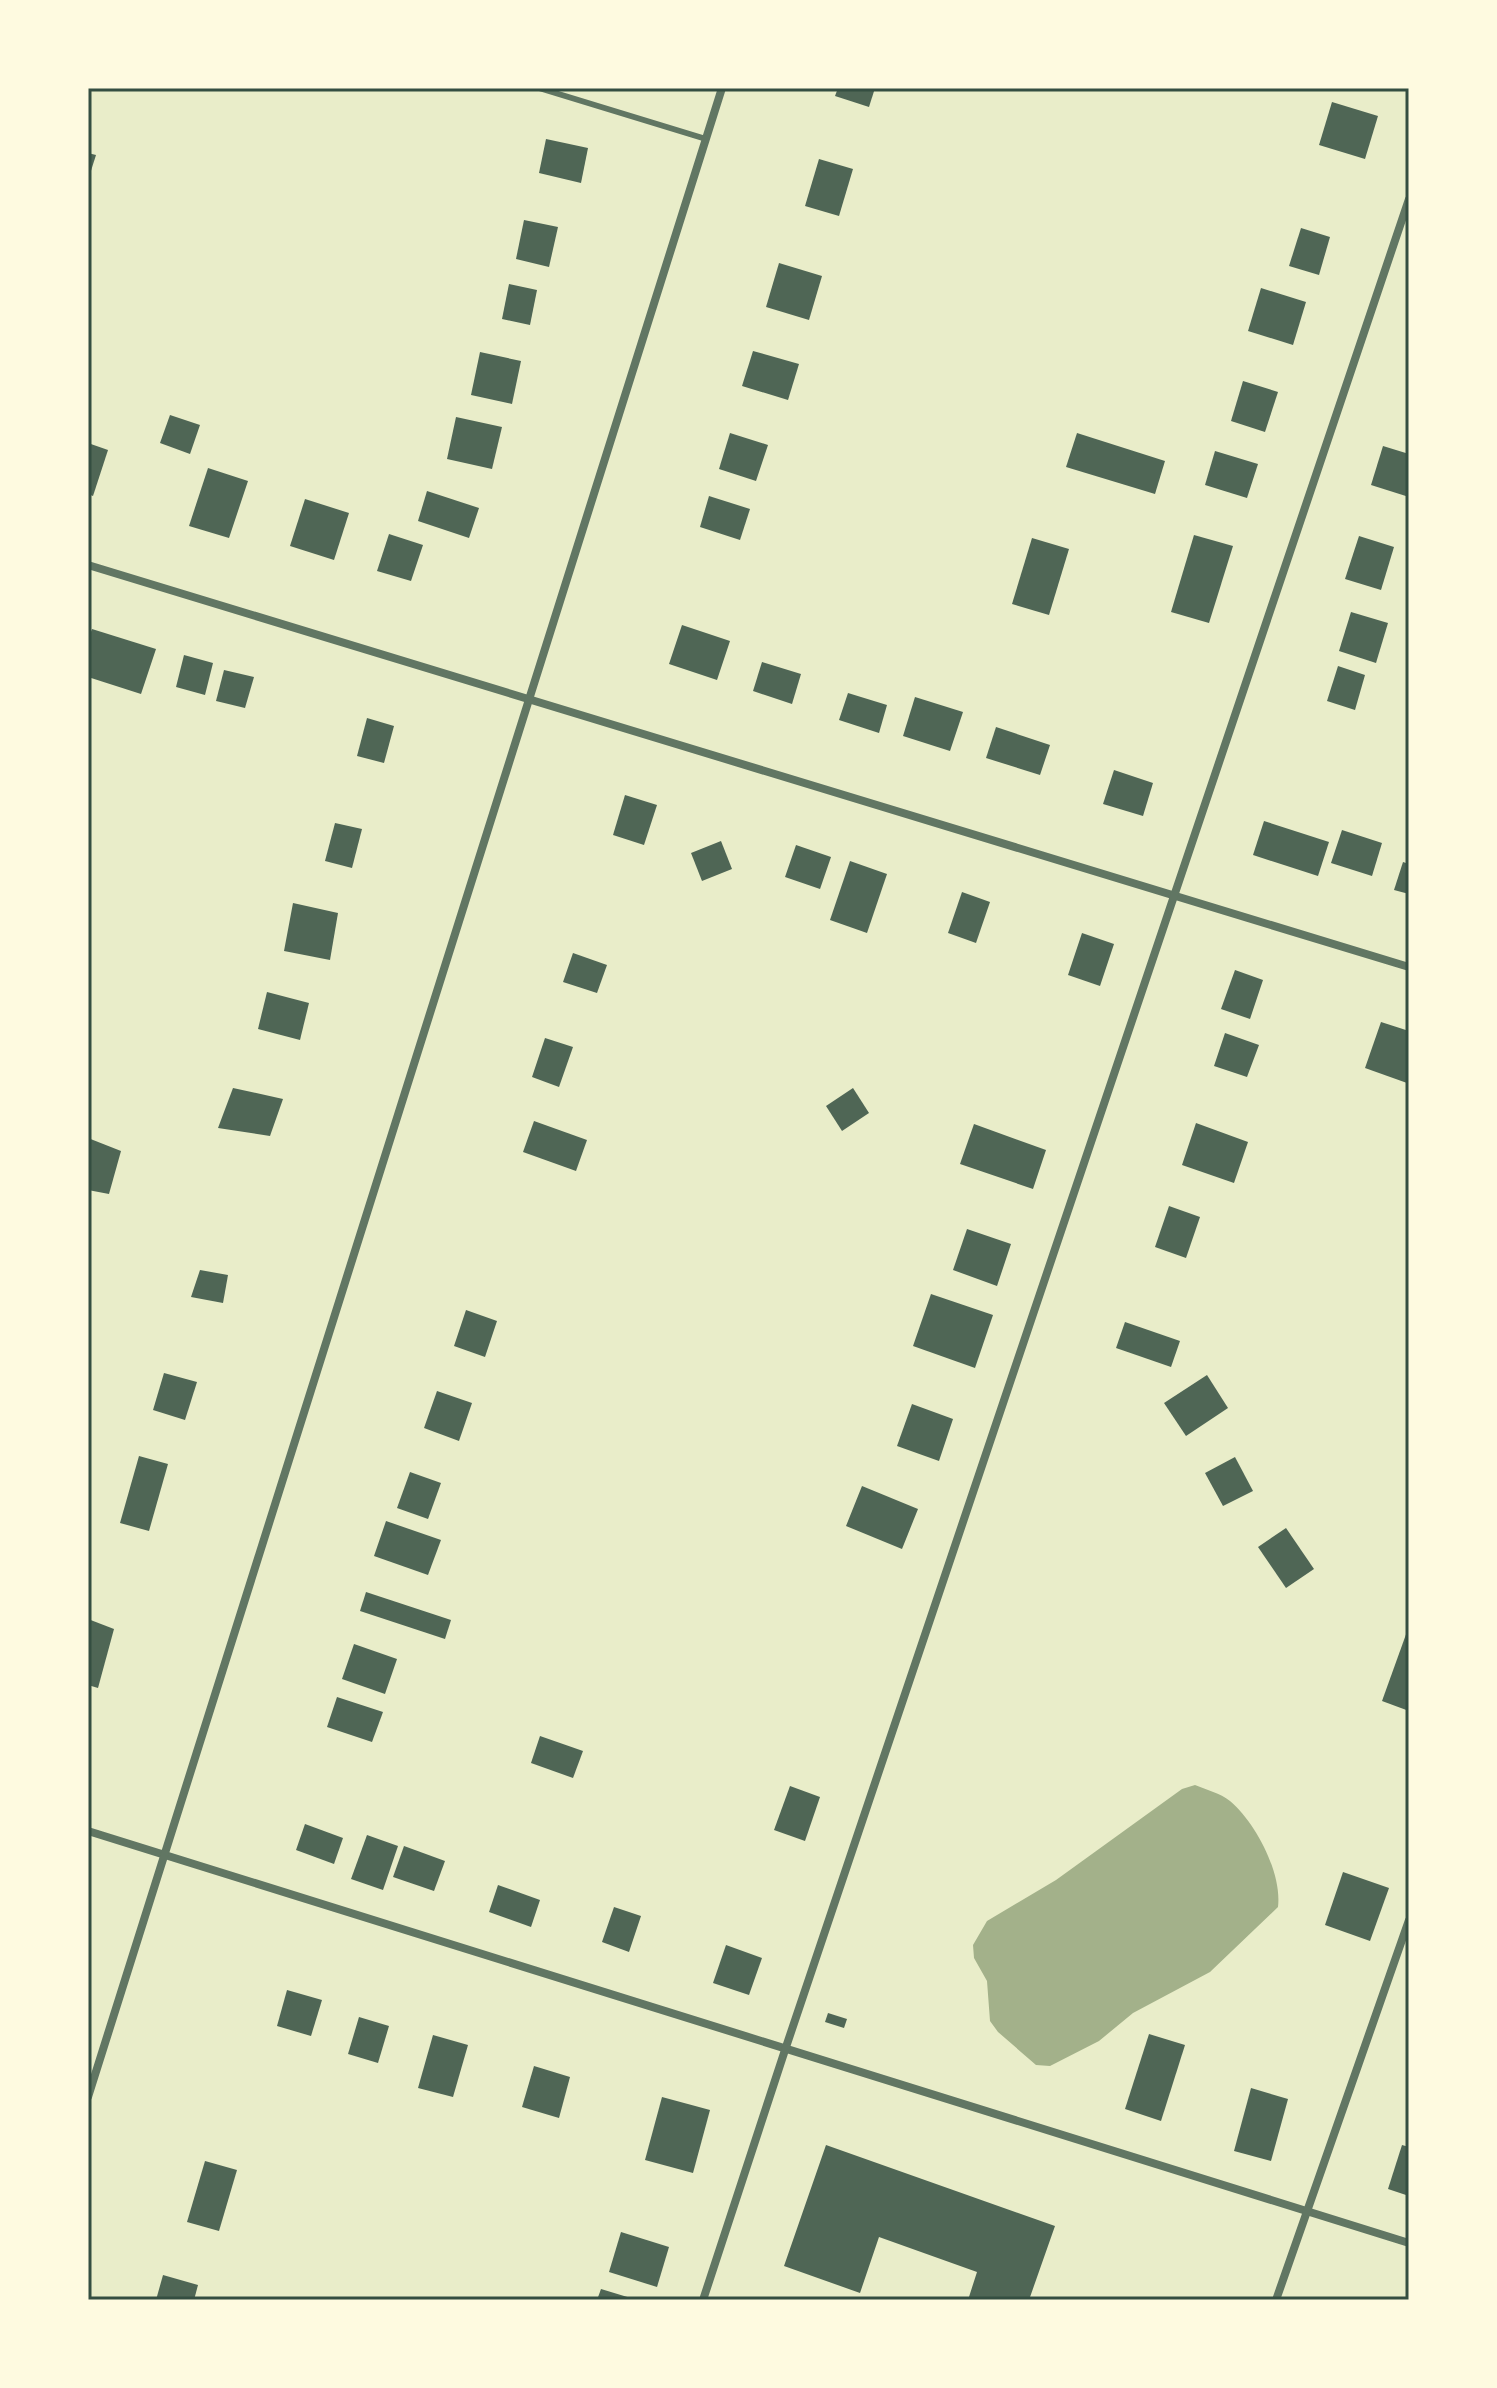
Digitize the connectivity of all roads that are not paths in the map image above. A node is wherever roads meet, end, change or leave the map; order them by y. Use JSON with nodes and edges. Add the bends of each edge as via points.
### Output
{"nodes":[{"id":1,"x":539,"y":88,"type":"edge"},
{"id":2,"x":722,"y":88,"type":"edge"},
{"id":3,"x":706,"y":139,"type":"junction"},
{"id":4,"x":1409,"y":199,"type":"edge"},
{"id":5,"x":88,"y":565,"type":"edge"},
{"id":6,"x":529,"y":698,"type":"junction"},
{"id":7,"x":1175,"y":894,"type":"junction"},
{"id":8,"x":1409,"y":967,"type":"edge"},
{"id":9,"x":88,"y":1831,"type":"edge"},
{"id":10,"x":163,"y":1854,"type":"junction"},
{"id":11,"x":1409,"y":1920,"type":"edge"},
{"id":12,"x":786,"y":2047,"type":"junction"},
{"id":13,"x":88,"y":2097,"type":"edge"},
{"id":14,"x":1307,"y":2211,"type":"junction"},
{"id":15,"x":1409,"y":2243,"type":"edge"},
{"id":16,"x":703,"y":2300,"type":"edge"},
{"id":17,"x":1276,"y":2300,"type":"edge"}],
"edges":[{"from":1,"to":3,"type":"lane"},
{"from":2,"to":3,"type":"street"},
{"from":3,"to":6,"type":"street"},
{"from":4,"to":7,"type":"street"},
{"from":5,"to":6,"type":"street"},
{"from":6,"to":7,"type":"street"},
{"from":6,"to":10,"type":"street"},
{"from":7,"to":8,"type":"street"},
{"from":7,"to":12,"type":"street"},
{"from":9,"to":10,"type":"street"},
{"from":10,"to":12,"type":"street"},
{"from":10,"to":13,"type":"street"},
{"from":11,"to":14,"type":"street"},
{"from":12,"to":14,"type":"street"},
{"from":12,"to":16,"type":"street"},
{"from":14,"to":15,"type":"street"},
{"from":14,"to":17,"type":"street"}]}
